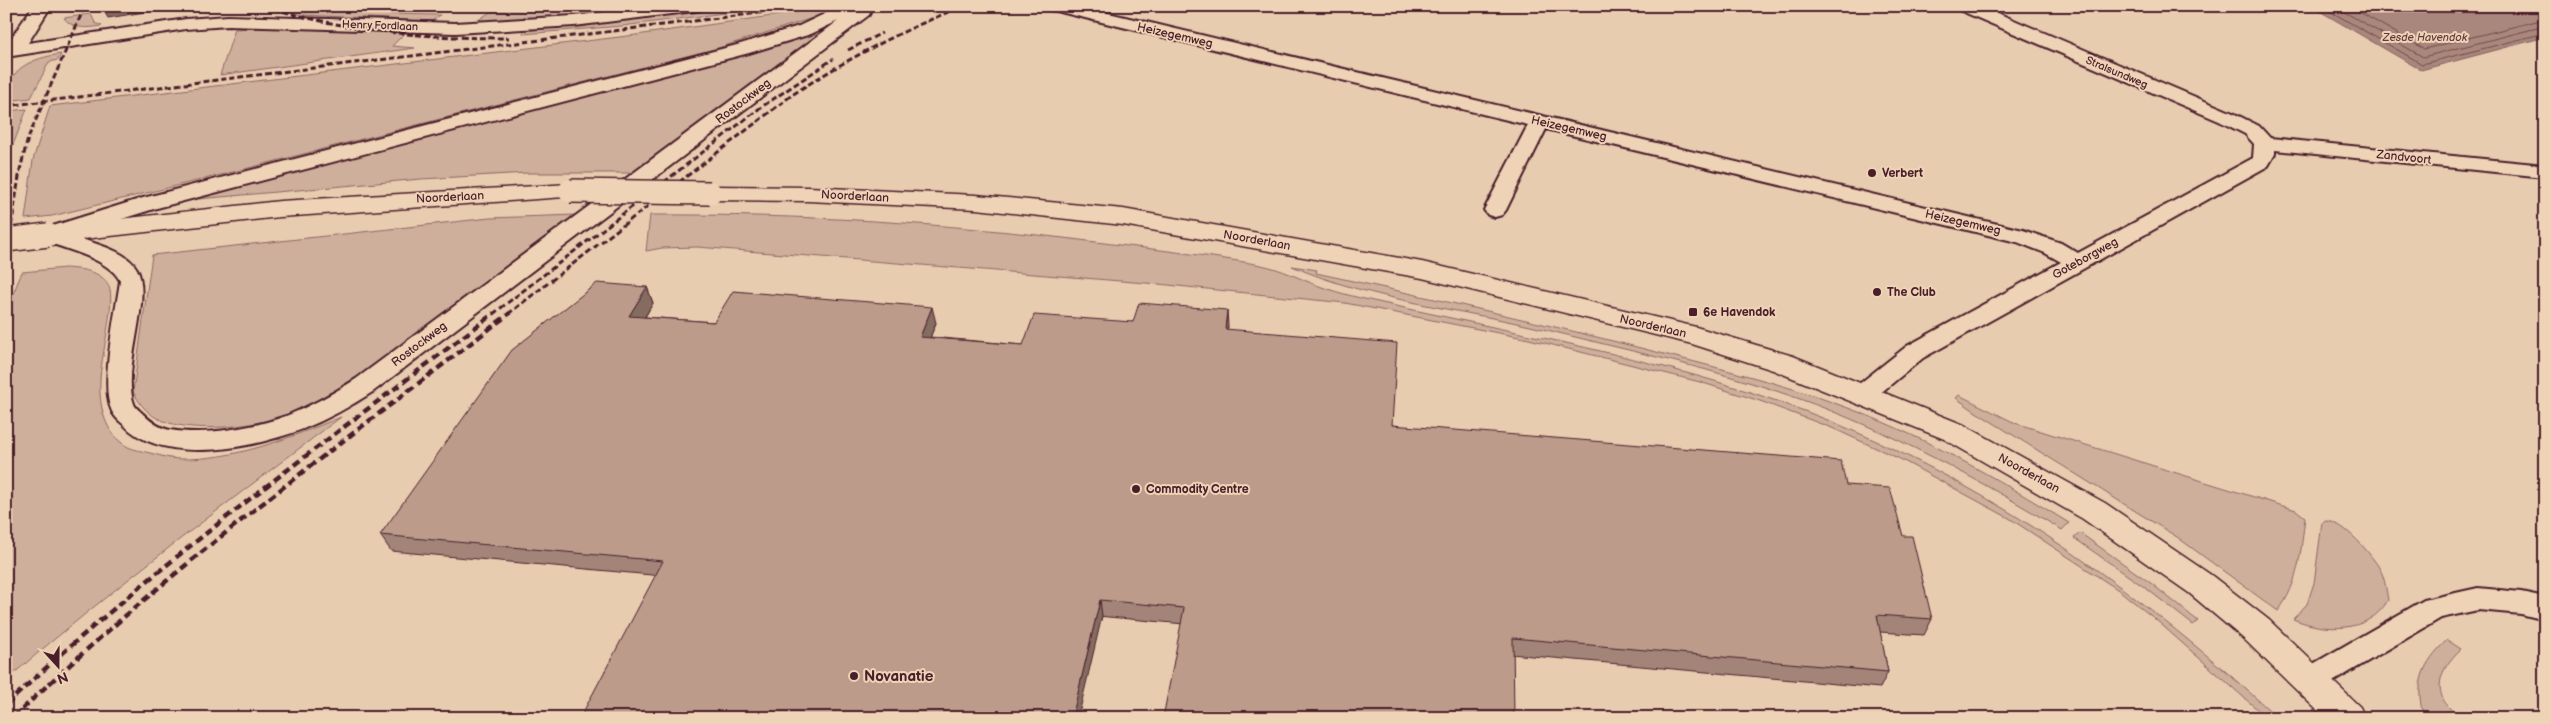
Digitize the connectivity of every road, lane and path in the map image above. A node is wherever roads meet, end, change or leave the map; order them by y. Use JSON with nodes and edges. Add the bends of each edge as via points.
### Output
{"nodes":[{"id":1,"x":42,"y":6,"type":"edge"},
{"id":2,"x":695,"y":6,"type":"edge"},
{"id":3,"x":856,"y":6,"type":"edge"},
{"id":4,"x":864,"y":6,"type":"edge"},
{"id":5,"x":1056,"y":6,"type":"edge"},
{"id":6,"x":1965,"y":6,"type":"edge"},
{"id":7,"x":10,"y":52,"type":"edge"},
{"id":8,"x":1540,"y":121,"type":"junction"},
{"id":9,"x":2264,"y":143,"type":"junction"},
{"id":10,"x":2545,"y":171,"type":"edge"},
{"id":11,"x":1495,"y":210,"type":"dead end"},
{"id":12,"x":48,"y":235,"type":"junction"},
{"id":13,"x":6,"y":240,"type":"edge"},
{"id":14,"x":2077,"y":262,"type":"junction"},
{"id":15,"x":1863,"y":394,"type":"junction"},
{"id":16,"x":2545,"y":609,"type":"edge"},
{"id":17,"x":2309,"y":681,"type":"junction"},
{"id":18,"x":2348,"y":718,"type":"edge"}],
"edges":[{"from":1,"to":7,"type":"street"},
{"from":2,"to":7,"type":"street","name":"Henry Fordlaan","via":[[574,21],[455,28],[228,21],[186,24]]},
{"from":3,"to":12,"type":"street","name":"Noorderlaan","via":[[806,30],[743,49],[150,203]]},
{"from":4,"to":12,"type":"street","name":"Rostockweg","via":[[863,11],[365,385],[330,407],[245,436],[166,439],[141,428],[122,408],[119,379],[131,281],[124,268],[110,258]]},
{"from":5,"to":8,"type":"street","name":"Heizegemweg"},
{"from":6,"to":9,"type":"street","name":"Stralsundweg","via":[[2226,117],[2252,130]]},
{"from":8,"to":11,"type":"street"},
{"from":8,"to":14,"type":"street","name":"Heizegemweg","via":[[2024,237]]},
{"from":9,"to":10,"type":"street","name":"Zandvoort"},
{"from":9,"to":14,"type":"street","name":"Goteborgweg","via":[[2265,154],[2260,162]]},
{"from":12,"to":13,"type":"main road","name":"Noorderlaan","bridge":true},
{"from":12,"to":15,"type":"main road","name":"Noorderlaan","bridge":true,"via":[[280,208],[570,191],[808,194],[976,202],[1123,217],[1422,270],[1696,336],[1783,363]]},
{"from":14,"to":15,"type":"street","name":"Goteborgweg","via":[[1915,352]]},
{"from":15,"to":17,"type":"main road","name":"Noorderlaan","via":[[1954,432],[2094,511],[2200,584],[2257,630]]},
{"from":16,"to":17,"type":"street","via":[[2478,599],[2434,608]]},
{"from":17,"to":18,"type":"main road","name":"Noorderlaan"}]}
